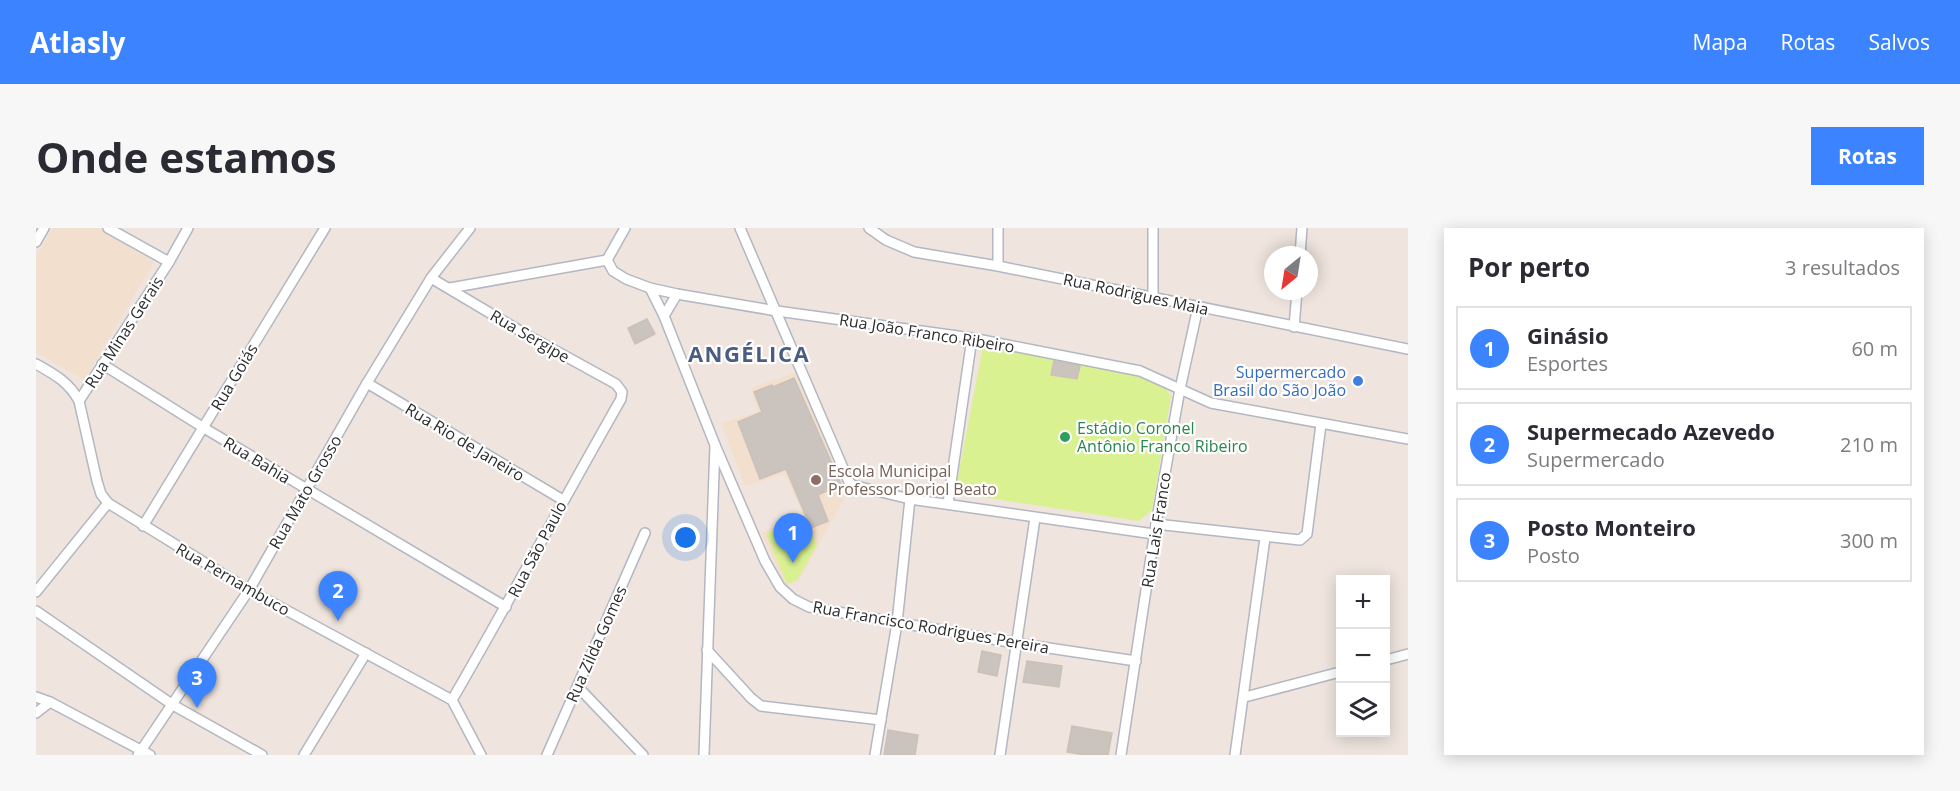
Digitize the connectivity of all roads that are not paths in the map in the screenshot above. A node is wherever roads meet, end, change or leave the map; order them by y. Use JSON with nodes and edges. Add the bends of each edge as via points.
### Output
{"nodes":[{"id":1,"x":44,"y":228,"type":"edge"},
{"id":2,"x":108,"y":228,"type":"edge"},
{"id":3,"x":188,"y":228,"type":"edge"},
{"id":4,"x":325,"y":228,"type":"edge"},
{"id":5,"x":470,"y":228,"type":"edge"},
{"id":6,"x":625,"y":228,"type":"edge"},
{"id":7,"x":740,"y":228,"type":"edge"},
{"id":8,"x":869,"y":228,"type":"edge"},
{"id":9,"x":998,"y":228,"type":"edge"},
{"id":10,"x":1153,"y":228,"type":"edge"},
{"id":11,"x":1302,"y":228,"type":"edge"},
{"id":12,"x":36,"y":242,"type":"edge"},
{"id":13,"x":1301,"y":246,"type":"edge"},
{"id":14,"x":607,"y":260,"type":"junction"},
{"id":15,"x":169,"y":262,"type":"junction"},
{"id":16,"x":998,"y":266,"type":"junction"},
{"id":17,"x":431,"y":278,"type":"junction"},
{"id":18,"x":450,"y":288,"type":"junction"},
{"id":19,"x":650,"y":288,"type":"junction"},
{"id":20,"x":677,"y":294,"type":"junction"},
{"id":21,"x":1153,"y":297,"type":"junction"},
{"id":22,"x":1296,"y":300,"type":"edge"},
{"id":23,"x":1198,"y":307,"type":"junction"},
{"id":24,"x":777,"y":311,"type":"junction"},
{"id":25,"x":664,"y":316,"type":"junction"},
{"id":26,"x":1294,"y":327,"type":"junction"},
{"id":27,"x":972,"y":338,"type":"junction"},
{"id":28,"x":1408,"y":349,"type":"edge"},
{"id":29,"x":36,"y":364,"type":"edge"},
{"id":30,"x":102,"y":364,"type":"junction"},
{"id":31,"x":367,"y":383,"type":"junction"},
{"id":32,"x":1180,"y":389,"type":"junction"},
{"id":33,"x":621,"y":399,"type":"joint"},
{"id":34,"x":79,"y":401,"type":"junction"},
{"id":35,"x":1321,"y":424,"type":"junction"},
{"id":36,"x":204,"y":428,"type":"junction"},
{"id":37,"x":1408,"y":439,"type":"edge"},
{"id":38,"x":715,"y":445,"type":"junction"},
{"id":39,"x":307,"y":490,"type":"junction"},
{"id":40,"x":910,"y":499,"type":"junction"},
{"id":41,"x":563,"y":500,"type":"junction"},
{"id":42,"x":108,"y":503,"type":"junction"},
{"id":43,"x":948,"y":503,"type":"junction"},
{"id":44,"x":1035,"y":518,"type":"junction"},
{"id":45,"x":143,"y":526,"type":"junction"},
{"id":46,"x":1155,"y":529,"type":"junction"},
{"id":47,"x":645,"y":533,"type":"dead end"},
{"id":48,"x":1265,"y":538,"type":"junction"},
{"id":49,"x":249,"y":590,"type":"junction"},
{"id":50,"x":36,"y":592,"type":"edge"},
{"id":51,"x":506,"y":607,"type":"junction"},
{"id":52,"x":36,"y":611,"type":"edge"},
{"id":53,"x":897,"y":623,"type":"junction"},
{"id":54,"x":1015,"y":643,"type":"junction"},
{"id":55,"x":707,"y":650,"type":"junction"},
{"id":56,"x":366,"y":654,"type":"junction"},
{"id":57,"x":1408,"y":654,"type":"edge"},
{"id":58,"x":1390,"y":659,"type":"edge"},
{"id":59,"x":1136,"y":662,"type":"junction"},
{"id":60,"x":1336,"y":673,"type":"edge"},
{"id":61,"x":578,"y":687,"type":"junction"},
{"id":62,"x":36,"y":697,"type":"edge"},
{"id":63,"x":1245,"y":698,"type":"junction"},
{"id":64,"x":452,"y":700,"type":"junction"},
{"id":65,"x":50,"y":702,"type":"junction"},
{"id":66,"x":173,"y":705,"type":"junction"},
{"id":67,"x":36,"y":713,"type":"edge"},
{"id":68,"x":881,"y":720,"type":"junction"},
{"id":69,"x":143,"y":753,"type":"edge"},
{"id":70,"x":262,"y":755,"type":"edge"},
{"id":71,"x":304,"y":755,"type":"edge"},
{"id":72,"x":481,"y":755,"type":"edge"},
{"id":73,"x":547,"y":755,"type":"edge"},
{"id":74,"x":643,"y":755,"type":"edge"},
{"id":75,"x":704,"y":755,"type":"edge"},
{"id":76,"x":875,"y":755,"type":"edge"},
{"id":77,"x":1000,"y":755,"type":"edge"},
{"id":78,"x":1121,"y":755,"type":"edge"},
{"id":79,"x":1236,"y":755,"type":"edge"}],
"edges":[{"from":1,"to":12,"type":"street"},
{"from":2,"to":15,"type":"street"},
{"from":3,"to":15,"type":"street","name":"Rua Minas Gerais"},
{"from":4,"to":36,"type":"street","name":"Rua Goiás"},
{"from":5,"to":17,"type":"street","name":"Rua Mato Grosso"},
{"from":6,"to":14,"type":"street"},
{"from":7,"to":24,"type":"street"},
{"from":8,"to":16,"type":"street","name":"Rua Rodrigues Maia","via":[[885,240],[914,252]]},
{"from":9,"to":16,"type":"street"},
{"from":10,"to":21,"type":"street"},
{"from":11,"to":13,"type":"street"},
{"from":14,"to":18,"type":"street"},
{"from":14,"to":19,"type":"street","name":"Rua João Franco Ribeiro","via":[[613,271]]},
{"from":15,"to":30,"type":"street","name":"Rua Minas Gerais"},
{"from":16,"to":21,"type":"street","name":"Rua Rodrigues Maia"},
{"from":17,"to":18,"type":"street","name":"Rua Sergipe"},
{"from":17,"to":31,"type":"street","name":"Rua Mato Grosso"},
{"from":18,"to":33,"type":"street","name":"Rua Sergipe","via":[[616,384],[621,388]]},
{"from":19,"to":20,"type":"street","name":"Rua João Franco Ribeiro"},
{"from":19,"to":25,"type":"street","name":"Rua Francisco Rodrigues Pereira"},
{"from":20,"to":24,"type":"street","name":"Rua João Franco Ribeiro"},
{"from":20,"to":25,"type":"street"},
{"from":21,"to":23,"type":"street","name":"Rua Rodrigues Maia"},
{"from":22,"to":26,"type":"street"},
{"from":23,"to":26,"type":"street","name":"Rua Rodrigues Maia"},
{"from":23,"to":32,"type":"street","name":"Rua Lais Franco"},
{"from":24,"to":27,"type":"street","name":"Rua João Franco Ribeiro"},
{"from":24,"to":40,"type":"street","via":[[849,482]]},
{"from":25,"to":38,"type":"street","name":"Rua Francisco Rodrigues Pereira"},
{"from":26,"to":28,"type":"street","name":"Rua Rodrigues Maia"},
{"from":27,"to":32,"type":"street","name":"Rua João Franco Ribeiro","via":[[1140,371]]},
{"from":27,"to":43,"type":"street"},
{"from":29,"to":34,"type":"street","via":[[63,380]]},
{"from":30,"to":34,"type":"street","name":"Rua Minas Gerais"},
{"from":30,"to":36,"type":"street","name":"Rua Bahia"},
{"from":31,"to":39,"type":"street","name":"Rua Mato Grosso"},
{"from":31,"to":41,"type":"street","name":"Rua Rio de Janeiro"},
{"from":32,"to":35,"type":"street","name":"Rua João Franco Ribeiro","via":[[1211,403]]},
{"from":32,"to":46,"type":"street","name":"Rua Lais Franco"},
{"from":33,"to":41,"type":"street","name":"Rua São Paulo"},
{"from":34,"to":42,"type":"street","via":[[97,481]]},
{"from":35,"to":37,"type":"street","name":"Rua João Franco Ribeiro"},
{"from":35,"to":48,"type":"street","via":[[1307,534],[1300,540]]},
{"from":36,"to":39,"type":"street","name":"Rua Bahia"},
{"from":36,"to":45,"type":"street","name":"Rua Goiás"},
{"from":38,"to":53,"type":"street","name":"Rua Francisco Rodrigues Pereira","via":[[780,587],[809,607]]},
{"from":38,"to":55,"type":"street"},
{"from":39,"to":49,"type":"street","name":"Rua Mato Grosso"},
{"from":39,"to":51,"type":"street","name":"Rua Bahia"},
{"from":40,"to":43,"type":"street"},
{"from":40,"to":53,"type":"street"},
{"from":41,"to":51,"type":"street","name":"Rua São Paulo"},
{"from":42,"to":45,"type":"street","name":"Rua Pernambuco"},
{"from":42,"to":50,"type":"street"},
{"from":43,"to":44,"type":"street"},
{"from":44,"to":46,"type":"street"},
{"from":44,"to":54,"type":"street"},
{"from":45,"to":49,"type":"street","name":"Rua Pernambuco"},
{"from":46,"to":48,"type":"street"},
{"from":46,"to":59,"type":"street","name":"Rua Lais Franco"},
{"from":47,"to":61,"type":"street","name":"Rua Zilda Gomes"},
{"from":48,"to":63,"type":"street"},
{"from":49,"to":56,"type":"street","name":"Rua Pernambuco"},
{"from":49,"to":66,"type":"street","name":"Rua Mato Grosso"},
{"from":51,"to":64,"type":"street","name":"Rua São Paulo"},
{"from":52,"to":66,"type":"street"},
{"from":53,"to":54,"type":"street","name":"Rua Francisco Rodrigues Pereira"},
{"from":53,"to":68,"type":"street"},
{"from":54,"to":59,"type":"street","name":"Rua Francisco Rodrigues Pereira"},
{"from":54,"to":77,"type":"street"},
{"from":55,"to":68,"type":"street","via":[[761,706]]},
{"from":55,"to":75,"type":"street"},
{"from":56,"to":64,"type":"street","name":"Rua Pernambuco"},
{"from":56,"to":71,"type":"street"},
{"from":57,"to":58,"type":"street"},
{"from":59,"to":78,"type":"street","name":"Rua Lais Franco"},
{"from":60,"to":63,"type":"street"},
{"from":61,"to":73,"type":"street","name":"Rua Zilda Gomes"},
{"from":61,"to":74,"type":"street"},
{"from":62,"to":65,"type":"street"},
{"from":63,"to":79,"type":"street"},
{"from":64,"to":72,"type":"street"},
{"from":65,"to":67,"type":"street"},
{"from":65,"to":69,"type":"street"},
{"from":66,"to":69,"type":"street","name":"Rua Mato Grosso"},
{"from":66,"to":70,"type":"street"},
{"from":68,"to":76,"type":"street"}]}
